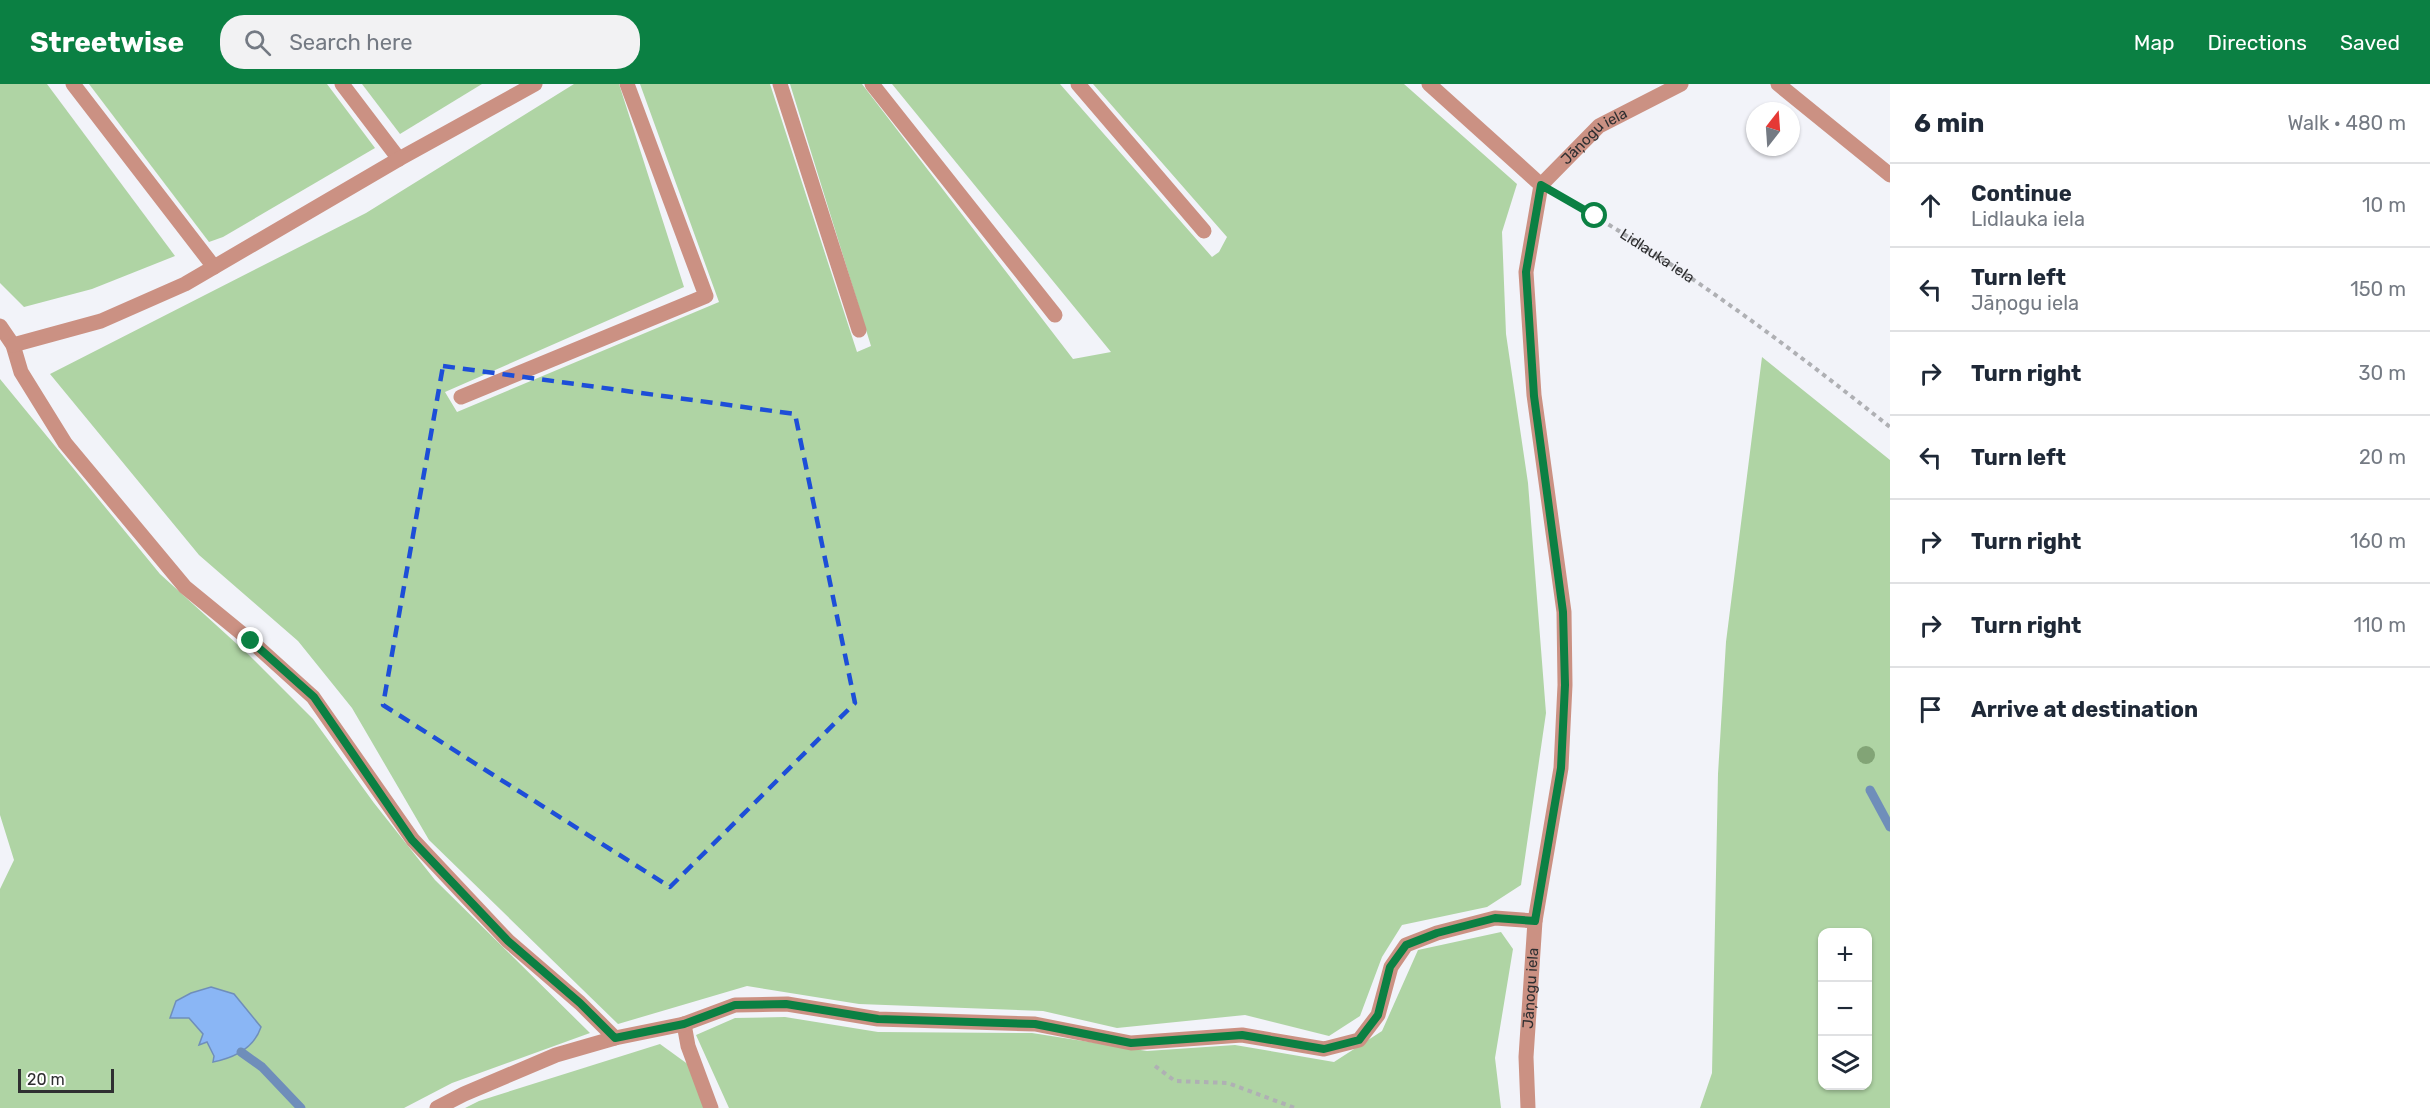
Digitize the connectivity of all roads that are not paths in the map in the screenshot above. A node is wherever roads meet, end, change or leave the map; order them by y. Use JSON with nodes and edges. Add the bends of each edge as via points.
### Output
{"nodes":[{"id":1,"x":73,"y":84,"type":"edge"},
{"id":2,"x":342,"y":84,"type":"edge"},
{"id":3,"x":535,"y":84,"type":"edge"},
{"id":4,"x":627,"y":84,"type":"edge"},
{"id":5,"x":780,"y":84,"type":"edge"},
{"id":6,"x":872,"y":84,"type":"edge"},
{"id":7,"x":1078,"y":84,"type":"edge"},
{"id":8,"x":1429,"y":84,"type":"edge"},
{"id":9,"x":1681,"y":84,"type":"edge"},
{"id":10,"x":1778,"y":84,"type":"edge"},
{"id":11,"x":399,"y":159,"type":"junction"},
{"id":12,"x":1890,"y":175,"type":"edge"},
{"id":13,"x":1541,"y":185,"type":"junction"},
{"id":14,"x":1204,"y":231,"type":"dead end"},
{"id":15,"x":214,"y":267,"type":"junction"},
{"id":16,"x":1055,"y":315,"type":"dead end"},
{"id":17,"x":0,"y":326,"type":"edge"},
{"id":18,"x":859,"y":330,"type":"dead end"},
{"id":19,"x":13,"y":345,"type":"junction"},
{"id":20,"x":461,"y":397,"type":"dead end"},
{"id":21,"x":1535,"y":921,"type":"junction"},
{"id":22,"x":684,"y":1024,"type":"junction"},
{"id":23,"x":615,"y":1038,"type":"junction"},
{"id":24,"x":437,"y":1108,"type":"edge"},
{"id":25,"x":711,"y":1108,"type":"edge"},
{"id":26,"x":1528,"y":1108,"type":"edge"}],
"edges":[{"from":1,"to":15,"type":"street"},
{"from":2,"to":11,"type":"street"},
{"from":3,"to":11,"type":"street"},
{"from":4,"to":20,"type":"street","via":[[706,296]]},
{"from":5,"to":18,"type":"street"},
{"from":6,"to":16,"type":"street"},
{"from":7,"to":14,"type":"street"},
{"from":8,"to":13,"type":"street"},
{"from":9,"to":13,"type":"street","name":"Jāņogu iela","via":[[1599,126]]},
{"from":10,"to":12,"type":"street"},
{"from":11,"to":15,"type":"street"},
{"from":13,"to":21,"type":"street","name":"Jāņogu iela","via":[[1526,272],[1534,396],[1563,612],[1565,685],[1561,768]]},
{"from":15,"to":19,"type":"street","via":[[101,321]]},
{"from":17,"to":19,"type":"street"},
{"from":19,"to":23,"type":"street","via":[[21,372],[65,443],[185,588],[314,697],[412,840],[508,941]]},
{"from":21,"to":22,"type":"street","via":[[1495,918],[1406,945],[1390,967],[1378,1015],[1359,1040],[1324,1049],[1242,1035],[1131,1043],[1035,1024],[878,1019],[786,1004],[735,1005]]},
{"from":21,"to":26,"type":"street","name":"Jāņogu iela","via":[[1526,1057]]},
{"from":22,"to":23,"type":"street"},
{"from":22,"to":25,"type":"street"},
{"from":23,"to":24,"type":"street","via":[[556,1055]]}]}
